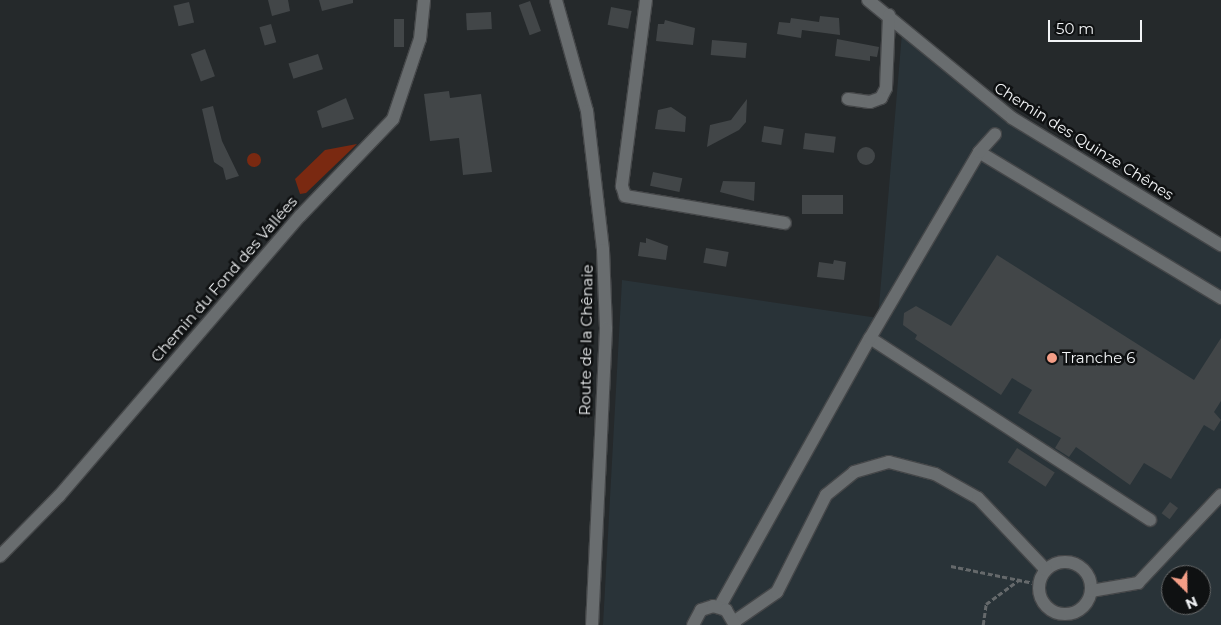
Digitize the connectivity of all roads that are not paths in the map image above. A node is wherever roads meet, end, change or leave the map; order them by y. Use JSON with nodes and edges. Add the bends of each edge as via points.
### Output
{"nodes":[{"id":1,"x":424,"y":0,"type":"edge"},
{"id":2,"x":556,"y":0,"type":"edge"},
{"id":3,"x":646,"y":0,"type":"edge"},
{"id":4,"x":868,"y":0,"type":"edge"},
{"id":5,"x":889,"y":15,"type":"junction"},
{"id":6,"x":848,"y":98,"type":"dead end"},
{"id":7,"x":995,"y":134,"type":"dead end"},
{"id":8,"x":979,"y":152,"type":"junction"},
{"id":9,"x":785,"y":223,"type":"dead end"},
{"id":10,"x":1221,"y":245,"type":"edge"},
{"id":11,"x":1221,"y":298,"type":"edge"},
{"id":12,"x":870,"y":338,"type":"junction"},
{"id":13,"x":1221,"y":495,"type":"edge"},
{"id":14,"x":1150,"y":520,"type":"dead end"},
{"id":15,"x":0,"y":556,"type":"edge"},
{"id":16,"x":1046,"y":570,"type":"junction"},
{"id":17,"x":1091,"y":591,"type":"junction"},
{"id":18,"x":720,"y":606,"type":"junction"},
{"id":19,"x":735,"y":623,"type":"edge"},
{"id":20,"x":592,"y":625,"type":"edge"},
{"id":21,"x":693,"y":625,"type":"edge"}],
"edges":[{"from":1,"to":15,"type":"street","name":"Chemin du Fond des Vallées","via":[[420,39],[394,119],[300,216],[59,496]]},
{"from":2,"to":20,"type":"street","name":"Route de la Chênaie","via":[[586,111],[603,250],[606,329]]},
{"from":3,"to":9,"type":"street","via":[[623,169],[625,196]]},
{"from":4,"to":5,"type":"street","name":"Chemin des Quinze Chênes"},
{"from":5,"to":6,"type":"street","via":[[886,88],[881,98],[870,102]]},
{"from":5,"to":10,"type":"street","name":"Chemin des Quinze Chênes","via":[[970,88],[1012,118]]},
{"from":7,"to":8,"type":"street"},
{"from":8,"to":11,"type":"street"},
{"from":8,"to":12,"type":"street"},
{"from":12,"to":14,"type":"street"},
{"from":12,"to":18,"type":"street"},
{"from":13,"to":17,"type":"street","via":[[1138,583]]},
{"from":16,"to":17,"type":"street","via":[[1058,562],[1077,564],[1086,571]]},
{"from":16,"to":17,"type":"street","via":[[1039,584],[1045,605],[1062,614],[1078,610]]},
{"from":16,"to":19,"type":"street","via":[[978,498],[935,474],[889,462],[854,472],[826,495],[777,592]]},
{"from":18,"to":19,"type":"street"},
{"from":18,"to":21,"type":"street","via":[[701,610]]}]}
